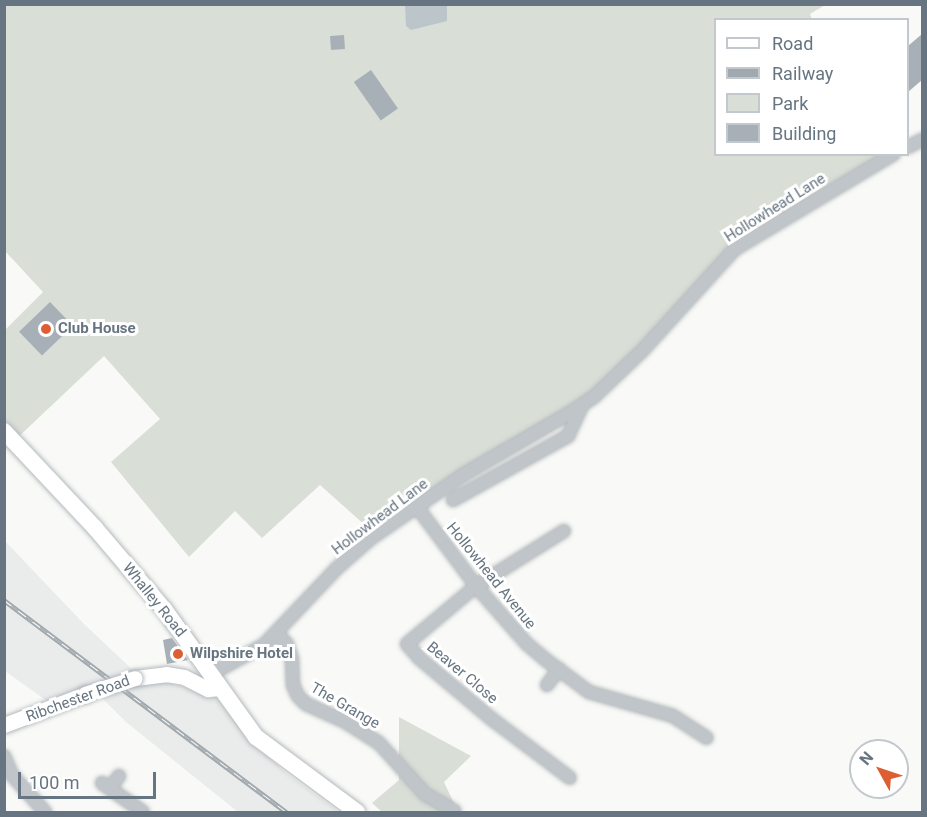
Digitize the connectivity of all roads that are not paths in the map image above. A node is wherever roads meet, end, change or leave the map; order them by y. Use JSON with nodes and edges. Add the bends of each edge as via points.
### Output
{"nodes":[{"id":1,"x":891,"y":156,"type":"edge"},
{"id":2,"x":583,"y":404,"type":"junction"},
{"id":3,"x":4,"y":431,"type":"edge"},
{"id":4,"x":453,"y":500,"type":"dead end"},
{"id":5,"x":417,"y":507,"type":"junction"},
{"id":6,"x":564,"y":531,"type":"dead end"},
{"id":7,"x":476,"y":586,"type":"junction"},
{"id":8,"x":277,"y":633,"type":"junction"},
{"id":9,"x":559,"y":669,"type":"junction"},
{"id":10,"x":211,"y":674,"type":"junction"},
{"id":11,"x":547,"y":685,"type":"dead end"},
{"id":12,"x":221,"y":688,"type":"junction"},
{"id":13,"x":12,"y":723,"type":"edge"},
{"id":14,"x":707,"y":738,"type":"dead end"},
{"id":15,"x":4,"y":756,"type":"edge"},
{"id":16,"x":119,"y":776,"type":"dead end"},
{"id":17,"x":570,"y":778,"type":"dead end"},
{"id":18,"x":454,"y":812,"type":"edge"},
{"id":19,"x":45,"y":813,"type":"edge"},
{"id":20,"x":143,"y":813,"type":"edge"},
{"id":21,"x":357,"y":813,"type":"edge"}],
"edges":[{"from":1,"to":2,"type":"street","name":"Hollowhead Lane","via":[[735,249],[643,350]]},
{"from":2,"to":4,"type":"street","name":"Hollowhead Lane","via":[[568,436]]},
{"from":2,"to":5,"type":"street","name":"Hollowhead Lane","via":[[462,475]]},
{"from":3,"to":10,"type":"highway","name":"Whalley Road","via":[[164,609]]},
{"from":5,"to":7,"type":"street","name":"Hollowhead Avenue"},
{"from":5,"to":8,"type":"street","name":"Hollowhead Lane","via":[[370,539],[336,569]]},
{"from":6,"to":7,"type":"street"},
{"from":7,"to":9,"type":"street","name":"Hollowhead Avenue","via":[[527,644]]},
{"from":7,"to":17,"type":"street","name":"Beaver Close","via":[[407,644],[493,720]]},
{"from":8,"to":10,"type":"street","name":"Hollowhead Lane","via":[[246,657]]},
{"from":8,"to":18,"type":"street","name":"The Grange","via":[[290,652],[293,686],[298,696],[379,743],[424,795]]},
{"from":9,"to":11,"type":"street"},
{"from":9,"to":14,"type":"street","name":"Hollowhead Avenue","via":[[589,692],[674,716],[692,736]]},
{"from":10,"to":12,"type":"highway","name":"Whalley Road"},
{"from":12,"to":13,"type":"main road","name":"Ribchester Road","bridge":true,"via":[[208,689],[184,677],[166,674],[135,678]]},
{"from":12,"to":21,"type":"highway","name":"Whalley Road","via":[[256,737]]},
{"from":15,"to":19,"type":"street","via":[[12,775]]},
{"from":16,"to":20,"type":"street","via":[[106,786]]}]}
